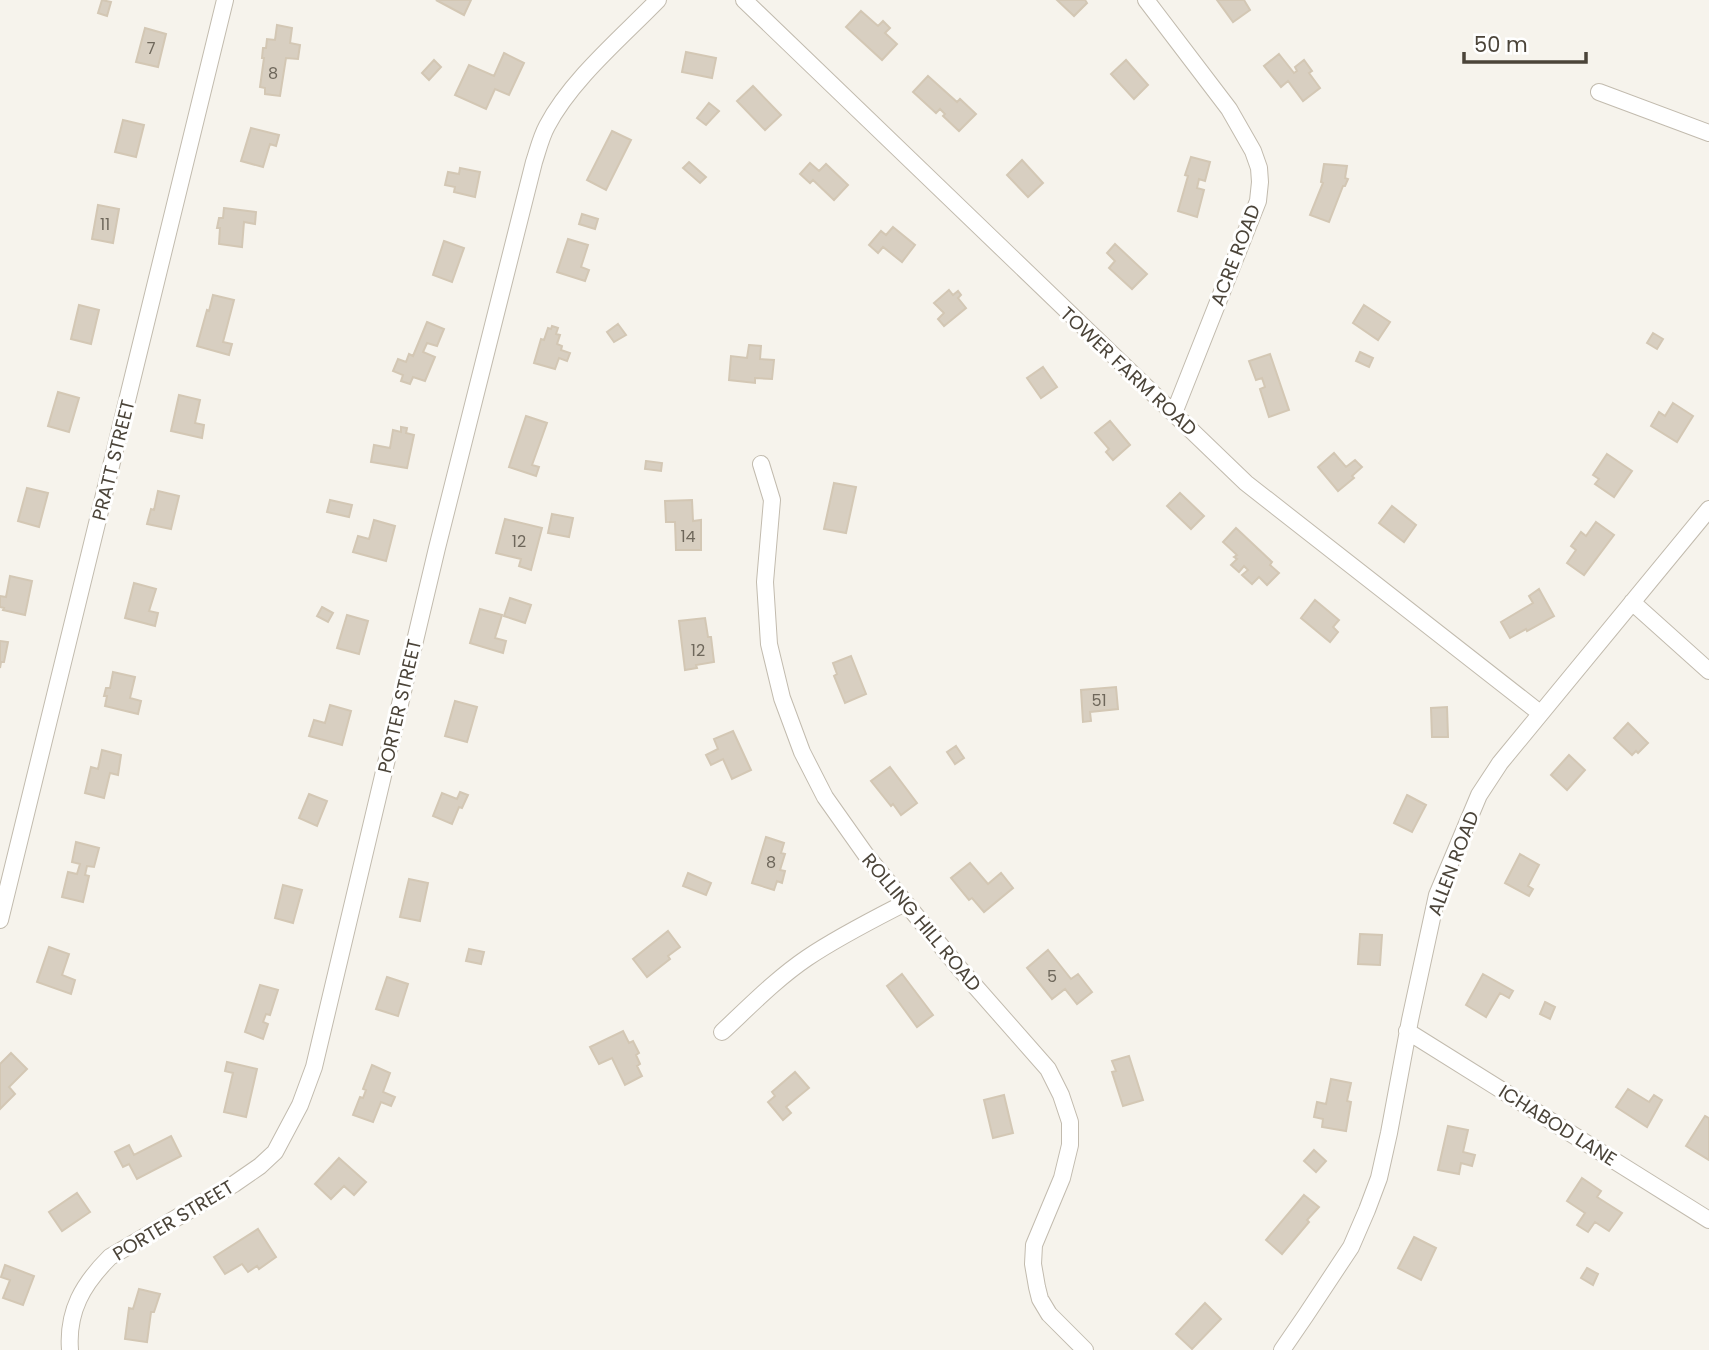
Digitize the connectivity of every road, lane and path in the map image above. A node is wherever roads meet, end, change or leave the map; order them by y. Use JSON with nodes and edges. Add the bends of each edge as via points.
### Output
{"nodes":[{"id":1,"x":225,"y":0,"type":"edge"},
{"id":2,"x":658,"y":0,"type":"edge"},
{"id":3,"x":744,"y":0,"type":"edge"},
{"id":4,"x":1146,"y":0,"type":"edge"},
{"id":5,"x":1599,"y":92,"type":"dead end"},
{"id":6,"x":1709,"y":132,"type":"edge"},
{"id":7,"x":1174,"y":412,"type":"junction"},
{"id":8,"x":761,"y":464,"type":"dead end"},
{"id":9,"x":1709,"y":509,"type":"edge"},
{"id":10,"x":1632,"y":602,"type":"junction"},
{"id":11,"x":1709,"y":671,"type":"edge"},
{"id":12,"x":1540,"y":713,"type":"junction"},
{"id":13,"x":905,"y":903,"type":"junction"},
{"id":14,"x":0,"y":920,"type":"edge"},
{"id":15,"x":1408,"y":1031,"type":"junction"},
{"id":16,"x":722,"y":1032,"type":"dead end"},
{"id":17,"x":1709,"y":1220,"type":"edge"},
{"id":18,"x":69,"y":1350,"type":"edge"},
{"id":19,"x":1085,"y":1350,"type":"edge"},
{"id":20,"x":1282,"y":1350,"type":"edge"}],
"edges":[{"from":1,"to":14,"type":"street","name":"PRATT STREET"},
{"from":2,"to":18,"type":"street","name":"PORTER STREET","via":[[574,86],[545,129],[534,162],[314,1066],[300,1105],[275,1152],[260,1166],[110,1257],[94,1272],[72,1314]]},
{"from":3,"to":7,"type":"street","name":"TOWER FARM ROAD"},
{"from":4,"to":7,"type":"street","name":"ACRE ROAD","via":[[1229,109],[1253,150],[1260,175],[1258,201]]},
{"from":5,"to":6,"type":"street"},
{"from":7,"to":12,"type":"street","name":"TOWER FARM ROAD","via":[[1256,491]]},
{"from":8,"to":13,"type":"street","name":"ROLLING HILL ROAD","via":[[772,500],[765,582],[769,644],[782,698],[825,797]]},
{"from":9,"to":10,"type":"street","name":"ALLEN ROAD"},
{"from":10,"to":11,"type":"street"},
{"from":10,"to":12,"type":"street","name":"ALLEN ROAD"},
{"from":12,"to":15,"type":"street","name":"ALLEN ROAD","via":[[1479,795],[1452,858],[1427,932]]},
{"from":13,"to":16,"type":"street","via":[[805,959]]},
{"from":13,"to":19,"type":"street","name":"ROLLING HILL ROAD","via":[[1048,1069],[1061,1095],[1070,1122],[1070,1145],[1062,1178],[1034,1245],[1033,1264],[1040,1299],[1049,1314]]},
{"from":15,"to":17,"type":"street","name":"ICHABOD LANE"},
{"from":15,"to":20,"type":"street","name":"ALLEN ROAD","via":[[1390,1133],[1367,1210],[1351,1247]]}]}
